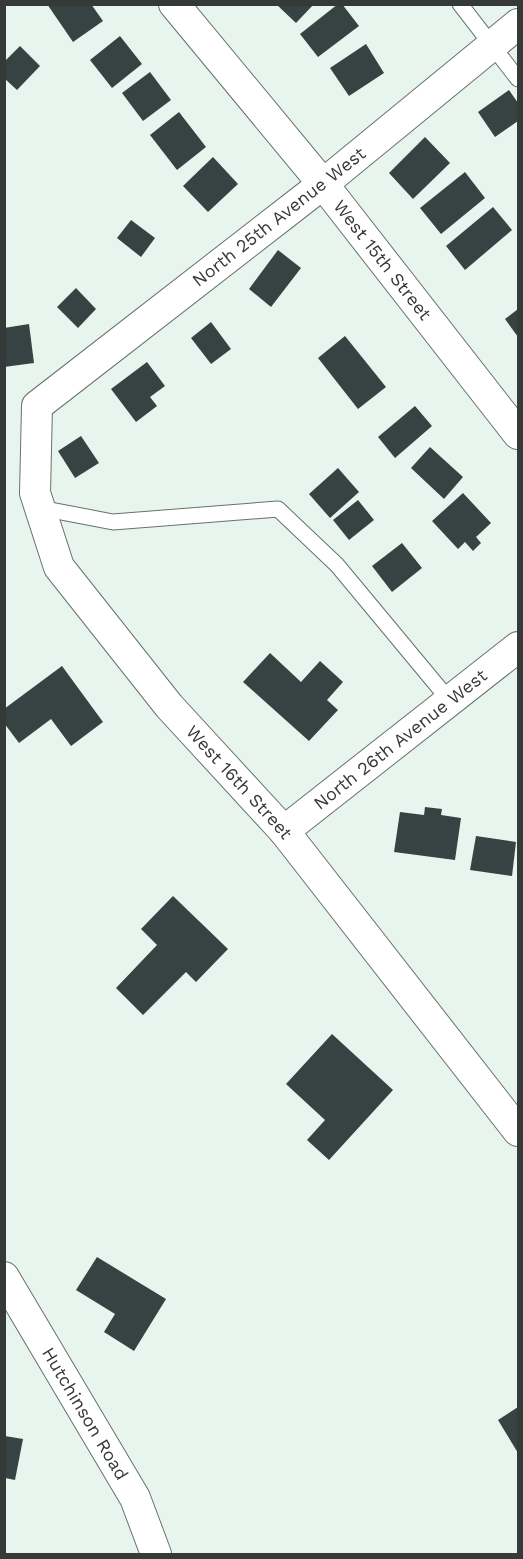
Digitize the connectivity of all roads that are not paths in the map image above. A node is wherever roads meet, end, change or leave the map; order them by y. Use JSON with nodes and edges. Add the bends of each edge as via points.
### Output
{"nodes":[{"id":1,"x":174,"y":4,"type":"edge"},
{"id":2,"x":460,"y":4,"type":"edge"},
{"id":3,"x":519,"y":24,"type":"edge"},
{"id":4,"x":492,"y":45,"type":"junction"},
{"id":5,"x":519,"y":79,"type":"edge"},
{"id":6,"x":323,"y":184,"type":"junction"},
{"id":7,"x":37,"y":406,"type":"joint"},
{"id":8,"x":519,"y":434,"type":"edge"},
{"id":9,"x":40,"y":508,"type":"junction"},
{"id":10,"x":519,"y":646,"type":"edge"},
{"id":11,"x":450,"y":700,"type":"junction"},
{"id":12,"x":284,"y":831,"type":"junction"},
{"id":13,"x":519,"y":1131,"type":"edge"},
{"id":14,"x":4,"y":1277,"type":"edge"},
{"id":15,"x":156,"y":1554,"type":"edge"}],
"edges":[{"from":1,"to":6,"type":"street","name":"West 15th Street"},
{"from":2,"to":4,"type":"lane"},
{"from":3,"to":4,"type":"street","name":"North 25th Avenue West"},
{"from":4,"to":5,"type":"lane"},
{"from":4,"to":6,"type":"street","name":"North 25th Avenue West"},
{"from":6,"to":7,"type":"street","name":"North 25th Avenue West"},
{"from":6,"to":8,"type":"street","name":"West 15th Street"},
{"from":7,"to":9,"type":"street","name":"West 16th Street","via":[[35,493]]},
{"from":9,"to":11,"type":"lane","via":[[113,522],[278,508],[337,565]]},
{"from":9,"to":12,"type":"street","name":"West 16th Street","via":[[59,567],[169,706]]},
{"from":10,"to":11,"type":"street","name":"North 26th Avenue West"},
{"from":11,"to":12,"type":"street","name":"North 26th Avenue West"},
{"from":12,"to":13,"type":"street","name":"West 16th Street"},
{"from":14,"to":15,"type":"street","name":"Hutchinson Road","via":[[135,1498]]}]}
